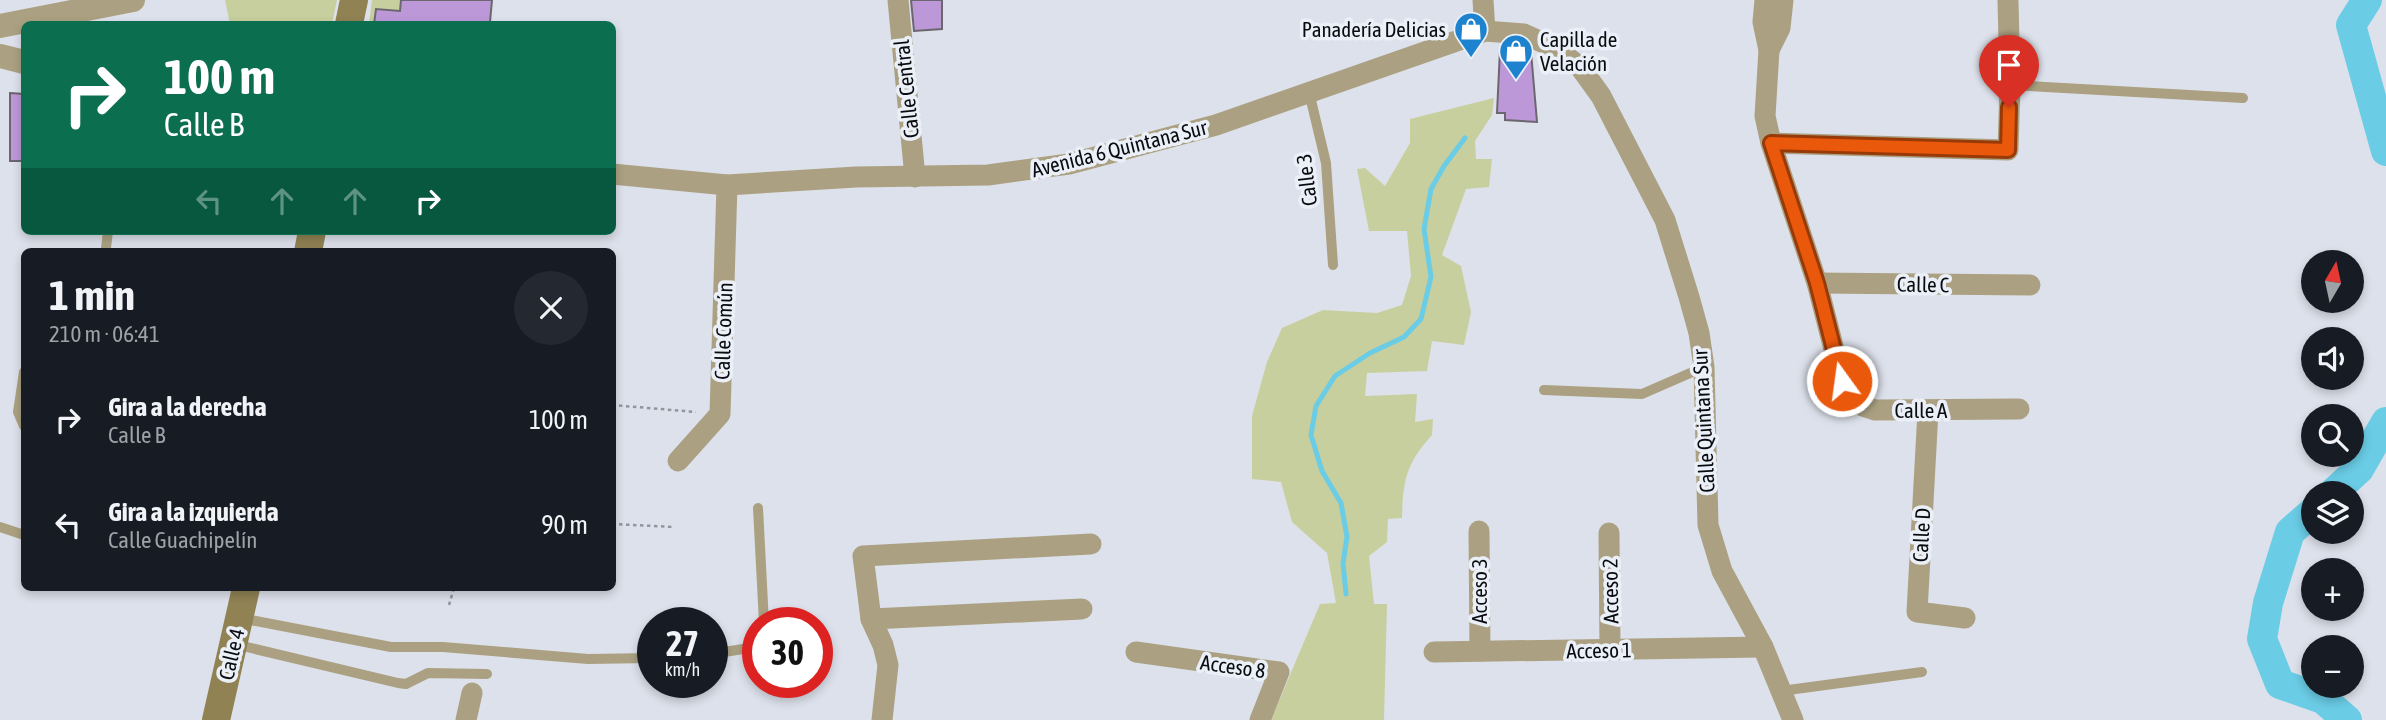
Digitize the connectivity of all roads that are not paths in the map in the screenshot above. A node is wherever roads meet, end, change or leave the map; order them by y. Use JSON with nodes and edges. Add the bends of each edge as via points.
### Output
{"nodes":[{"id":1,"x":133,"y":0,"type":"edge"},
{"id":2,"x":354,"y":0,"type":"edge"},
{"id":3,"x":898,"y":0,"type":"edge"},
{"id":4,"x":1483,"y":0,"type":"edge"},
{"id":5,"x":1765,"y":0,"type":"edge"},
{"id":6,"x":1783,"y":0,"type":"edge"},
{"id":7,"x":2008,"y":0,"type":"edge"},
{"id":8,"x":48,"y":20,"type":"edge"},
{"id":9,"x":350,"y":21,"type":"edge"},
{"id":10,"x":21,"y":23,"type":"edge"},
{"id":11,"x":0,"y":26,"type":"edge"},
{"id":12,"x":21,"y":29,"type":"edge"},
{"id":13,"x":1485,"y":31,"type":"junction"},
{"id":14,"x":0,"y":34,"type":"edge"},
{"id":15,"x":1769,"y":50,"type":"junction"},
{"id":16,"x":0,"y":56,"type":"edge"},
{"id":17,"x":21,"y":61,"type":"edge"},
{"id":18,"x":2010,"y":85,"type":"junction"},
{"id":19,"x":1309,"y":92,"type":"junction"},
{"id":20,"x":2243,"y":98,"type":"dead end"},
{"id":21,"x":1771,"y":143,"type":"junction"},
{"id":22,"x":616,"y":174,"type":"edge"},
{"id":23,"x":915,"y":177,"type":"junction"},
{"id":24,"x":727,"y":184,"type":"junction"},
{"id":25,"x":108,"y":235,"type":"edge"},
{"id":26,"x":106,"y":248,"type":"dead end"},
{"id":27,"x":1333,"y":265,"type":"dead end"},
{"id":28,"x":1817,"y":283,"type":"junction"},
{"id":29,"x":2030,"y":285,"type":"dead end"},
{"id":30,"x":1704,"y":367,"type":"junction"},
{"id":31,"x":1544,"y":390,"type":"dead end"},
{"id":32,"x":21,"y":392,"type":"edge"},
{"id":33,"x":2019,"y":409,"type":"dead end"},
{"id":34,"x":1928,"y":411,"type":"junction"},
{"id":35,"x":21,"y":419,"type":"edge"},
{"id":36,"x":678,"y":461,"type":"dead end"},
{"id":37,"x":758,"y":508,"type":"dead end"},
{"id":38,"x":0,"y":527,"type":"edge"},
{"id":39,"x":1479,"y":531,"type":"dead end"},
{"id":40,"x":1609,"y":533,"type":"dead end"},
{"id":41,"x":21,"y":534,"type":"edge"},
{"id":42,"x":1091,"y":544,"type":"dead end"},
{"id":43,"x":245,"y":591,"type":"edge"},
{"id":44,"x":763,"y":607,"type":"edge"},
{"id":45,"x":1082,"y":610,"type":"dead end"},
{"id":46,"x":1965,"y":618,"type":"dead end"},
{"id":47,"x":872,"y":620,"type":"junction"},
{"id":48,"x":237,"y":631,"type":"junction"},
{"id":49,"x":1763,"y":647,"type":"junction"},
{"id":50,"x":1610,"y":650,"type":"junction"},
{"id":51,"x":1480,"y":651,"type":"junction"},
{"id":52,"x":1136,"y":652,"type":"dead end"},
{"id":53,"x":1434,"y":652,"type":"dead end"},
{"id":54,"x":637,"y":658,"type":"edge"},
{"id":55,"x":1922,"y":673,"type":"dead end"},
{"id":56,"x":487,"y":674,"type":"dead end"},
{"id":57,"x":1781,"y":691,"type":"junction"},
{"id":58,"x":472,"y":693,"type":"dead end"},
{"id":59,"x":216,"y":720,"type":"edge"},
{"id":60,"x":466,"y":720,"type":"edge"},
{"id":61,"x":882,"y":720,"type":"edge"},
{"id":62,"x":1260,"y":720,"type":"edge"},
{"id":63,"x":1793,"y":720,"type":"edge"}],
"edges":[{"from":1,"to":8,"type":"street"},
{"from":2,"to":9,"type":"main road"},
{"from":3,"to":23,"type":"street","name":"Calle Central"},
{"from":4,"to":13,"type":"street"},
{"from":5,"to":15,"type":"street","name":"Calle A","via":[[1763,22]]},
{"from":6,"to":15,"type":"street","name":"Calle A","via":[[1780,28]]},
{"from":7,"to":18,"type":"street"},
{"from":10,"to":11,"type":"street"},
{"from":12,"to":14,"type":"street"},
{"from":13,"to":19,"type":"street","name":"Avenida 6 Quintana Sur"},
{"from":13,"to":30,"type":"street","name":"Calle Quintana Sur","via":[[1524,34],[1557,49],[1580,67],[1601,96],[1665,220],[1693,309]]},
{"from":15,"to":21,"type":"street","name":"Calle A","via":[[1765,117]]},
{"from":16,"to":17,"type":"street"},
{"from":18,"to":20,"type":"lane"},
{"from":18,"to":21,"type":"street","via":[[2008,150]]},
{"from":19,"to":23,"type":"street","name":"Avenida 6 Quintana Sur","via":[[1216,125],[1069,164],[1015,173]]},
{"from":19,"to":27,"type":"lane","name":"Calle 3","via":[[1326,163]]},
{"from":21,"to":28,"type":"street","name":"Calle A"},
{"from":22,"to":24,"type":"street","name":"Avenida 6 Quintana Sur"},
{"from":23,"to":24,"type":"street","name":"Avenida 6 Quintana Sur"},
{"from":24,"to":36,"type":"street","name":"Calle Común","via":[[720,414]]},
{"from":25,"to":26,"type":"lane"},
{"from":28,"to":29,"type":"street","name":"Calle C"},
{"from":28,"to":34,"type":"street","name":"Calle A","via":[[1850,397],[1875,410]]},
{"from":30,"to":31,"type":"lane","via":[[1642,394]]},
{"from":30,"to":49,"type":"street","name":"Calle Quintana Sur","via":[[1708,526],[1722,571]]},
{"from":32,"to":35,"type":"lane"},
{"from":33,"to":34,"type":"street","name":"Calle A"},
{"from":34,"to":46,"type":"street","name":"Calle D","via":[[1917,612]]},
{"from":37,"to":44,"type":"lane"},
{"from":38,"to":41,"type":"lane"},
{"from":39,"to":51,"type":"street","name":"Acceso 3"},
{"from":40,"to":50,"type":"street","name":"Acceso 2"},
{"from":42,"to":47,"type":"street","via":[[863,556]]},
{"from":43,"to":48,"type":"main road","name":"Calle 4"},
{"from":45,"to":47,"type":"street"},
{"from":47,"to":61,"type":"street","via":[[888,665]]},
{"from":48,"to":54,"type":"lane","via":[[391,647]]},
{"from":48,"to":56,"type":"lane","via":[[398,683],[428,673]]},
{"from":48,"to":59,"type":"main road","name":"Calle 4"},
{"from":49,"to":50,"type":"street","name":"Acceso 1"},
{"from":49,"to":57,"type":"street","name":"Calle Quintana Sur"},
{"from":50,"to":51,"type":"street","name":"Acceso 1"},
{"from":51,"to":53,"type":"street","name":"Acceso 1"},
{"from":52,"to":62,"type":"street","name":"Acceso 8","via":[[1279,672]]},
{"from":55,"to":57,"type":"lane"},
{"from":57,"to":63,"type":"street","name":"Calle Quintana Sur"},
{"from":58,"to":60,"type":"street"}]}
